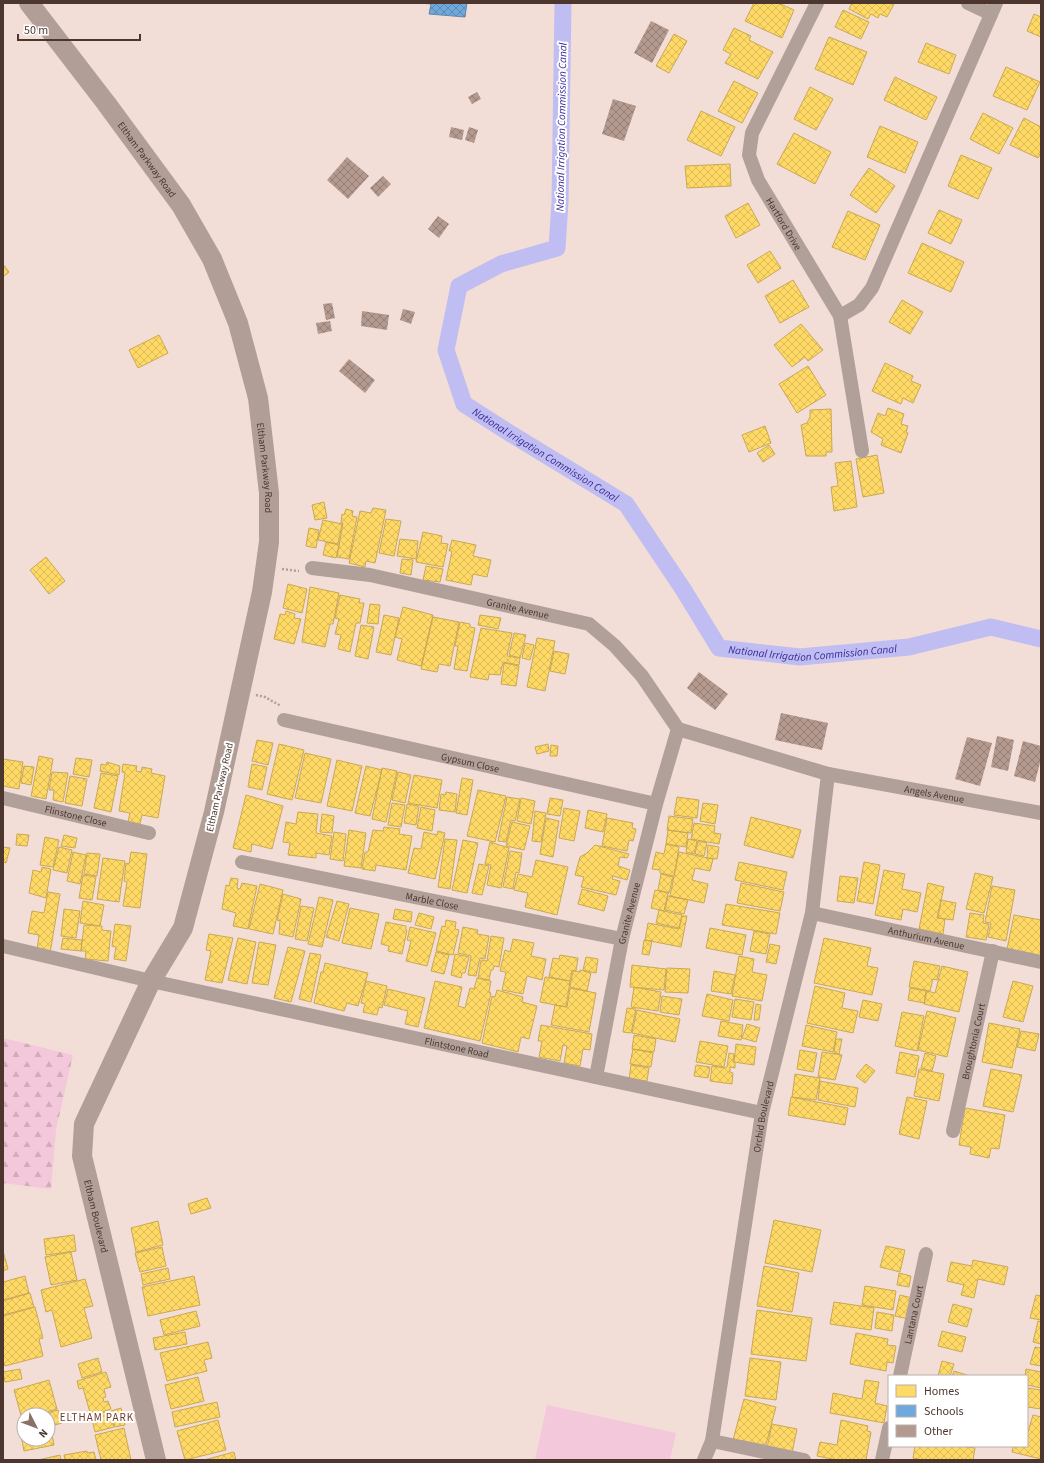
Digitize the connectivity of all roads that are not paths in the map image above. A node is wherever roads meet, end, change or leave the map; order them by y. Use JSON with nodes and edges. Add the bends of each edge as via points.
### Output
{"nodes":[{"id":1,"x":29,"y":3,"type":"edge"},
{"id":2,"x":817,"y":3,"type":"edge"},
{"id":3,"x":968,"y":3,"type":"edge"},
{"id":4,"x":994,"y":9,"type":"edge"},
{"id":5,"x":840,"y":316,"type":"junction"},
{"id":6,"x":862,"y":451,"type":"dead end"},
{"id":7,"x":312,"y":568,"type":"road end"},
{"id":8,"x":284,"y":720,"type":"road end"},
{"id":9,"x":678,"y":729,"type":"junction"},
{"id":10,"x":828,"y":774,"type":"junction"},
{"id":11,"x":3,"y":798,"type":"edge"},
{"id":12,"x":656,"y":804,"type":"junction"},
{"id":13,"x":1041,"y":813,"type":"edge"},
{"id":14,"x":149,"y":833,"type":"dead end"},
{"id":15,"x":242,"y":862,"type":"dead end"},
{"id":16,"x":812,"y":913,"type":"junction"},
{"id":17,"x":622,"y":939,"type":"junction"},
{"id":18,"x":3,"y":946,"type":"edge"},
{"id":19,"x":993,"y":951,"type":"junction"},
{"id":20,"x":1041,"y":962,"type":"edge"},
{"id":21,"x":151,"y":981,"type":"junction"},
{"id":22,"x":596,"y":1077,"type":"junction"},
{"id":23,"x":762,"y":1113,"type":"junction"},
{"id":24,"x":953,"y":1131,"type":"dead end"},
{"id":25,"x":926,"y":1254,"type":"dead end"},
{"id":26,"x":900,"y":1375,"type":"edge"},
{"id":27,"x":888,"y":1433,"type":"edge"},
{"id":28,"x":712,"y":1441,"type":"junction"},
{"id":29,"x":156,"y":1460,"type":"edge"},
{"id":30,"x":704,"y":1460,"type":"edge"},
{"id":31,"x":804,"y":1460,"type":"edge"},
{"id":32,"x":882,"y":1460,"type":"edge"}],
"edges":[{"from":1,"to":21,"type":"street","name":"Eltham Parkway Road","via":[[181,205],[212,259],[238,323],[258,398],[269,493],[269,542],[262,592],[214,812],[183,928]]},
{"from":2,"to":5,"type":"street","name":"Hartford Drive","via":[[752,133],[749,155],[758,180]]},
{"from":3,"to":4,"type":"street"},
{"from":4,"to":5,"type":"street","via":[[872,288],[859,305]]},
{"from":5,"to":6,"type":"street","name":"Hartford Drive"},
{"from":7,"to":9,"type":"street","name":"Granite Avenue","via":[[370,575],[589,624],[615,646],[642,676]]},
{"from":8,"to":12,"type":"street","name":"Gypsum Close"},
{"from":9,"to":10,"type":"street"},
{"from":9,"to":12,"type":"street","name":"Granite Avenue"},
{"from":10,"to":13,"type":"street","name":"Angels Avenue"},
{"from":10,"to":16,"type":"street","name":"Orchid Boulevard"},
{"from":11,"to":14,"type":"street","name":"Flinstone Close"},
{"from":12,"to":17,"type":"street","name":"Granite Avenue"},
{"from":15,"to":17,"type":"street","name":"Marble Close"},
{"from":16,"to":19,"type":"street","name":"Anthurium Avenue"},
{"from":16,"to":23,"type":"street","name":"Orchid Boulevard"},
{"from":17,"to":22,"type":"street","name":"Granite Avenue"},
{"from":18,"to":21,"type":"street","name":"Flintstone Road"},
{"from":19,"to":20,"type":"street","name":"Anthurium Avenue"},
{"from":19,"to":24,"type":"street","name":"Broughtonia Court"},
{"from":21,"to":22,"type":"street","name":"Flintstone Road"},
{"from":21,"to":29,"type":"street","name":"Eltham Boulevard","via":[[84,1124],[82,1156]]},
{"from":22,"to":23,"type":"street","name":"Flintstone Road"},
{"from":23,"to":28,"type":"street","name":"Orchid Boulevard"},
{"from":25,"to":26,"type":"street","name":"Lantana Court"},
{"from":27,"to":32,"type":"street"},
{"from":28,"to":30,"type":"street","name":"Orchid Boulevard"},
{"from":28,"to":31,"type":"street"}]}
